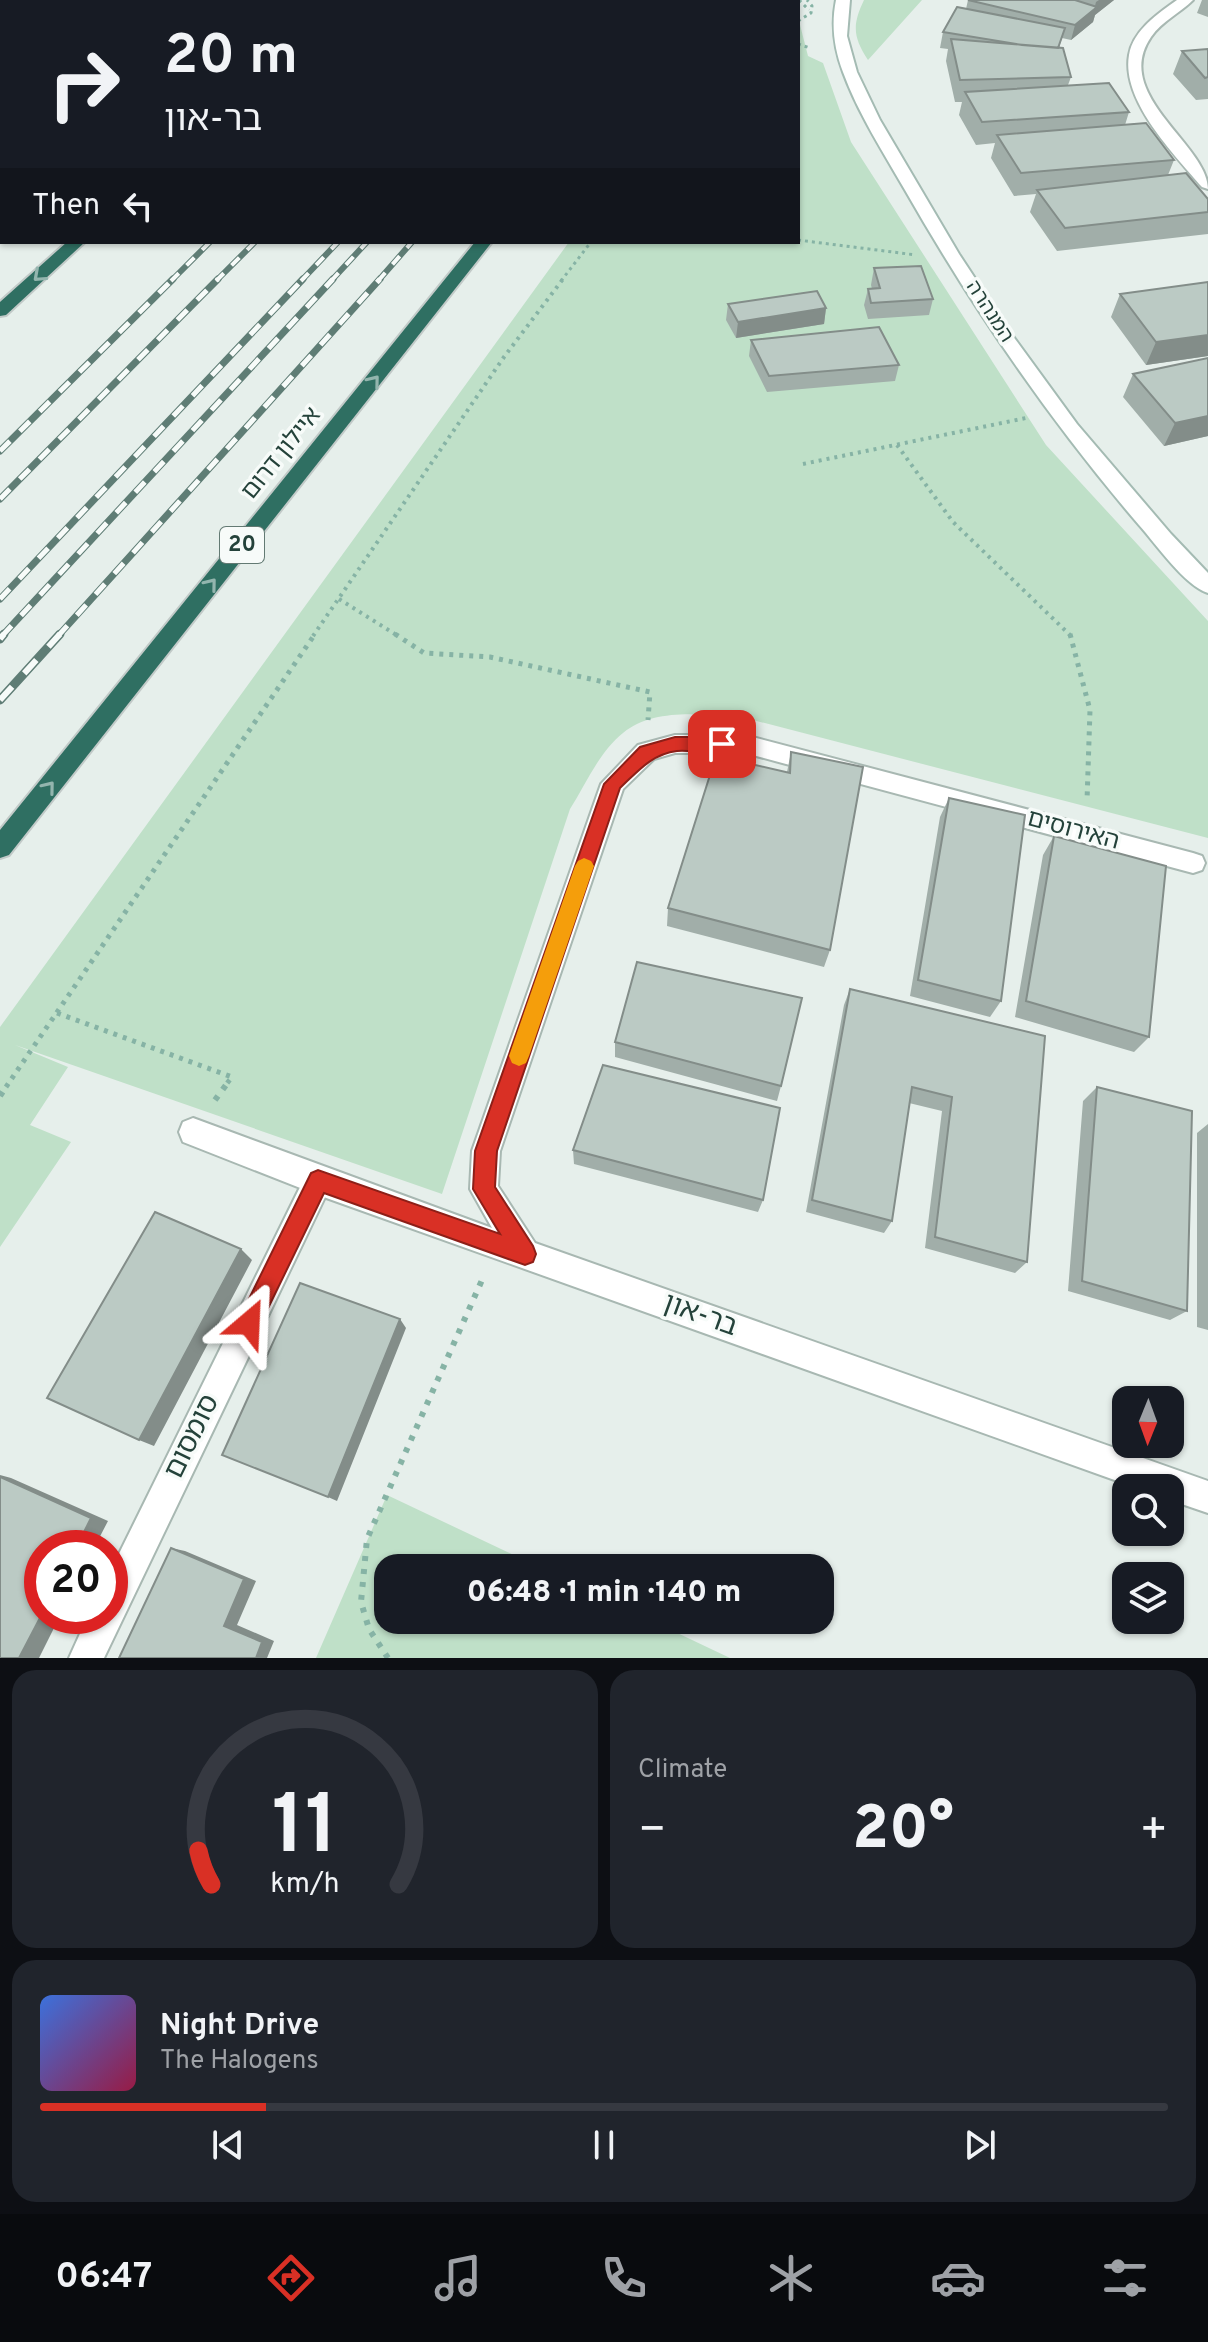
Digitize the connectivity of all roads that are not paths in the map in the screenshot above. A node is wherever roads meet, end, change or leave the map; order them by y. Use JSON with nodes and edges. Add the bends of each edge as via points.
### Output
{"nodes":[{"id":1,"x":843,"y":0,"type":"edge"},
{"id":2,"x":1186,"y":0,"type":"edge"},
{"id":3,"x":1208,"y":184,"type":"edge"},
{"id":4,"x":75,"y":244,"type":"edge"},
{"id":5,"x":482,"y":244,"type":"edge"},
{"id":6,"x":0,"y":311,"type":"edge"},
{"id":7,"x":1208,"y":585,"type":"edge"},
{"id":8,"x":0,"y":848,"type":"edge"},
{"id":9,"x":1193,"y":863,"type":"dead end"},
{"id":10,"x":193,"y":1132,"type":"road end"},
{"id":11,"x":318,"y":1181,"type":"junction"},
{"id":12,"x":511,"y":1249,"type":"junction"},
{"id":13,"x":1208,"y":1497,"type":"edge"},
{"id":14,"x":128,"y":1571,"type":"edge"},
{"id":15,"x":97,"y":1634,"type":"edge"},
{"id":16,"x":86,"y":1658,"type":"edge"}],
"edges":[{"from":1,"to":7,"type":"street","name":"המנהרה","via":[[840,31],[849,66],[882,136],[955,259],[1090,456]]},
{"from":2,"to":3,"type":"street","via":[[1144,39],[1136,54],[1137,72],[1158,121]]},
{"from":4,"to":6,"type":"highway","one_way":true},
{"from":8,"to":5,"type":"highway","name":"איילון דרום","number":"20","one_way":true},
{"from":9,"to":12,"type":"street","name":"האירוסים","via":[[745,744],[675,744],[646,752],[613,784],[486,1151],[484,1189]]},
{"from":10,"to":11,"type":"street","name":"בר-און"},
{"from":11,"to":12,"type":"street","name":"בר-און"},
{"from":11,"to":14,"type":"street","name":"סומסום"},
{"from":12,"to":13,"type":"street","name":"בר-און"},
{"from":15,"to":16,"type":"street"}]}
